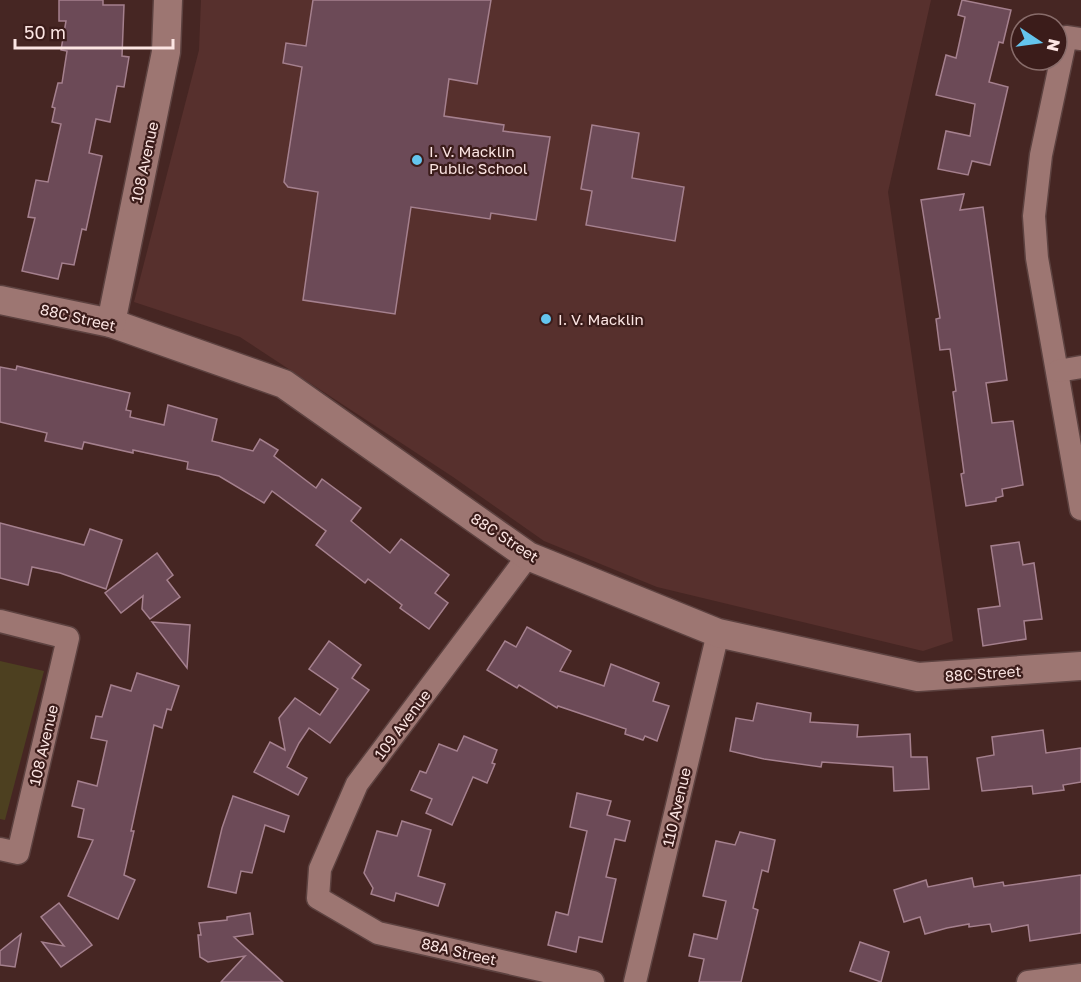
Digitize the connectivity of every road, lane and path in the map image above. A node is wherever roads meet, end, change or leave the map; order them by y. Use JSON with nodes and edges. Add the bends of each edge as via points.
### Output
{"nodes":[{"id":1,"x":168,"y":0,"type":"edge"},
{"id":2,"x":1081,"y":39,"type":"edge"},
{"id":3,"x":0,"y":300,"type":"edge"},
{"id":4,"x":111,"y":323,"type":"junction"},
{"id":5,"x":1081,"y":367,"type":"edge"},
{"id":6,"x":1058,"y":371,"type":"junction"},
{"id":7,"x":1081,"y":509,"type":"edge"},
{"id":8,"x":528,"y":556,"type":"junction"},
{"id":9,"x":0,"y":621,"type":"edge"},
{"id":10,"x":718,"y":633,"type":"junction"},
{"id":11,"x":1081,"y":666,"type":"edge"},
{"id":12,"x":9,"y":851,"type":"edge"},
{"id":13,"x":331,"y":905,"type":"joint"},
{"id":14,"x":1081,"y":975,"type":"edge"},
{"id":15,"x":593,"y":982,"type":"edge"},
{"id":16,"x":634,"y":982,"type":"edge"},
{"id":17,"x":1028,"y":982,"type":"edge"}],
"edges":[{"from":1,"to":4,"type":"street","name":"108 Avenue","via":[[166,52]]},
{"from":2,"to":6,"type":"street","via":[[1066,37],[1041,155],[1034,216],[1037,258]]},
{"from":3,"to":4,"type":"street","name":"88C Street"},
{"from":4,"to":8,"type":"street","name":"88C Street","via":[[284,384]]},
{"from":5,"to":6,"type":"street"},
{"from":6,"to":7,"type":"street"},
{"from":8,"to":10,"type":"street","name":"88C Street"},
{"from":8,"to":13,"type":"street","name":"109 Avenue","via":[[357,784],[320,869],[318,898]]},
{"from":9,"to":12,"type":"street","name":"108 Avenue","via":[[68,638]]},
{"from":10,"to":11,"type":"street","name":"88C Street","via":[[918,677]]},
{"from":10,"to":16,"type":"street","name":"110 Avenue"},
{"from":13,"to":15,"type":"street","name":"88A Street","via":[[378,933]]},
{"from":14,"to":17,"type":"street"}]}
